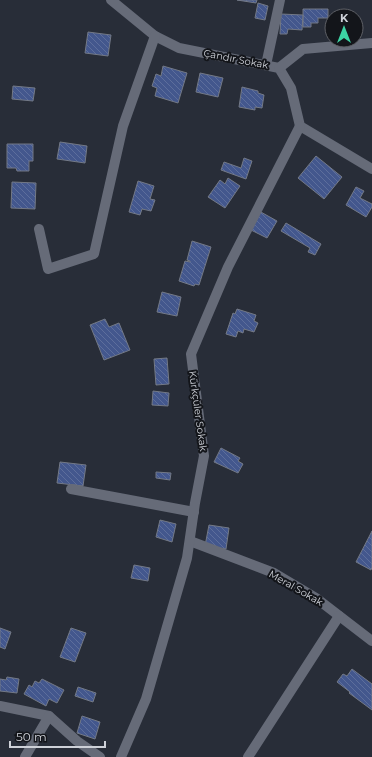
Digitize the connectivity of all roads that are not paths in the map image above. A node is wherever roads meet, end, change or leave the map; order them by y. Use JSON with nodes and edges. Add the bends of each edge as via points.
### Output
{"nodes":[{"id":1,"x":111,"y":0,"type":"edge"},
{"id":2,"x":280,"y":0,"type":"edge"},
{"id":3,"x":155,"y":36,"type":"junction"},
{"id":4,"x":372,"y":43,"type":"edge"},
{"id":5,"x":266,"y":65,"type":"junction"},
{"id":6,"x":279,"y":68,"type":"junction"},
{"id":7,"x":300,"y":126,"type":"junction"},
{"id":8,"x":372,"y":169,"type":"edge"},
{"id":9,"x":39,"y":229,"type":"dead end"},
{"id":10,"x":71,"y":489,"type":"dead end"},
{"id":11,"x":194,"y":512,"type":"junction"},
{"id":12,"x":190,"y":541,"type":"junction"},
{"id":13,"x":339,"y":616,"type":"junction"},
{"id":14,"x":372,"y":641,"type":"edge"},
{"id":15,"x":0,"y":706,"type":"edge"},
{"id":16,"x":49,"y":716,"type":"junction"},
{"id":17,"x":25,"y":757,"type":"edge"},
{"id":18,"x":100,"y":757,"type":"edge"},
{"id":19,"x":121,"y":757,"type":"edge"},
{"id":20,"x":248,"y":757,"type":"edge"}],
"edges":[{"from":1,"to":3,"type":"street","name":"Çandır Sokak"},
{"from":2,"to":5,"type":"street"},
{"from":3,"to":5,"type":"street","name":"Çandır Sokak","via":[[179,48]]},
{"from":3,"to":9,"type":"street","via":[[123,126],[94,254],[48,269]]},
{"from":4,"to":6,"type":"street","via":[[303,49]]},
{"from":5,"to":6,"type":"street","name":"Çandır Sokak"},
{"from":6,"to":7,"type":"street","name":"Çandır Sokak","via":[[291,88]]},
{"from":7,"to":8,"type":"street"},
{"from":7,"to":11,"type":"street","name":"Kürkçüler Sokak","via":[[228,267],[190,354],[204,456]]},
{"from":10,"to":11,"type":"street"},
{"from":11,"to":12,"type":"street","name":"Kürkçüler Sokak"},
{"from":12,"to":13,"type":"street","name":"Meral Sokak","via":[[274,573],[316,598]]},
{"from":12,"to":19,"type":"street","name":"Kürkçüler Sokak","via":[[146,699]]},
{"from":13,"to":14,"type":"street","name":"Meral Sokak"},
{"from":13,"to":20,"type":"street"},
{"from":15,"to":16,"type":"street"},
{"from":16,"to":17,"type":"street"},
{"from":16,"to":18,"type":"street","via":[[76,741]]}]}
